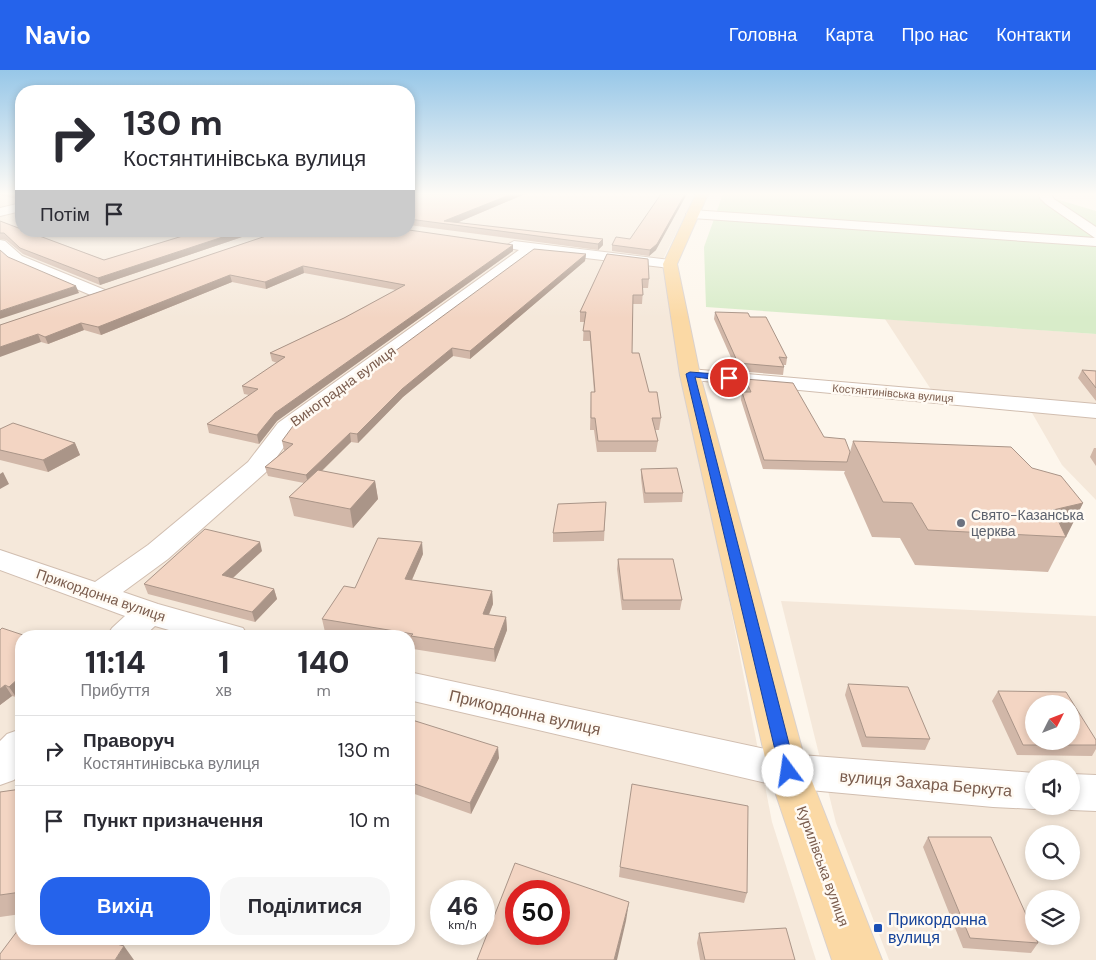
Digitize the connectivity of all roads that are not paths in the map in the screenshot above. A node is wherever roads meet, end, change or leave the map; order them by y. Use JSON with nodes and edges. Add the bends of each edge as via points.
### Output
{"nodes":[{"id":1,"x":683,"y":236,"type":"edge"},
{"id":2,"x":1028,"y":236,"type":"edge"},
{"id":3,"x":1096,"y":242,"type":"edge"},
{"id":4,"x":0,"y":244,"type":"edge"},
{"id":5,"x":503,"y":244,"type":"edge"},
{"id":6,"x":531,"y":248,"type":"junction"},
{"id":7,"x":670,"y":264,"type":"junction"},
{"id":8,"x":118,"y":287,"type":"edge"},
{"id":9,"x":99,"y":293,"type":"junction"},
{"id":10,"x":81,"y":299,"type":"edge"},
{"id":11,"x":690,"y":374,"type":"junction"},
{"id":12,"x":1096,"y":411,"type":"edge"},
{"id":13,"x":0,"y":559,"type":"edge"},
{"id":14,"x":98,"y":595,"type":"junction"},
{"id":15,"x":149,"y":613,"type":"junction"},
{"id":16,"x":131,"y":630,"type":"edge"},
{"id":17,"x":210,"y":630,"type":"edge"},
{"id":18,"x":415,"y":687,"type":"edge"},
{"id":19,"x":15,"y":752,"type":"edge"},
{"id":20,"x":0,"y":768,"type":"edge"},
{"id":21,"x":788,"y":771,"type":"junction"},
{"id":22,"x":1025,"y":791,"type":"edge"},
{"id":23,"x":1080,"y":792,"type":"edge"},
{"id":24,"x":1096,"y":793,"type":"edge"},
{"id":25,"x":856,"y":960,"type":"edge"}],
"edges":[{"from":1,"to":7,"type":"main road"},
{"from":2,"to":3,"type":"street"},
{"from":4,"to":9,"type":"street","via":[[16,259]]},
{"from":5,"to":6,"type":"street"},
{"from":6,"to":7,"type":"street"},
{"from":6,"to":14,"type":"street","name":"Виноградна вулиця","via":[[286,428],[257,466],[158,552]]},
{"from":7,"to":11,"type":"main road","name":"Курилівська вулиця"},
{"from":8,"to":9,"type":"street"},
{"from":9,"to":10,"type":"street"},
{"from":11,"to":12,"type":"street","name":"Костянтинівська вулиця"},
{"from":11,"to":21,"type":"main road","name":"Курилівська вулиця"},
{"from":13,"to":14,"type":"street","name":"Прикордонна вулиця"},
{"from":14,"to":15,"type":"street","name":"Прикордонна вулиця"},
{"from":15,"to":16,"type":"street"},
{"from":15,"to":17,"type":"street","name":"Прикордонна вулиця"},
{"from":18,"to":21,"type":"street","name":"Прикордонна вулиця"},
{"from":19,"to":20,"type":"street"},
{"from":21,"to":22,"type":"street","name":"вулиця Захара Беркута"},
{"from":21,"to":25,"type":"main road","name":"Курилівська вулиця"},
{"from":23,"to":24,"type":"street"}]}
